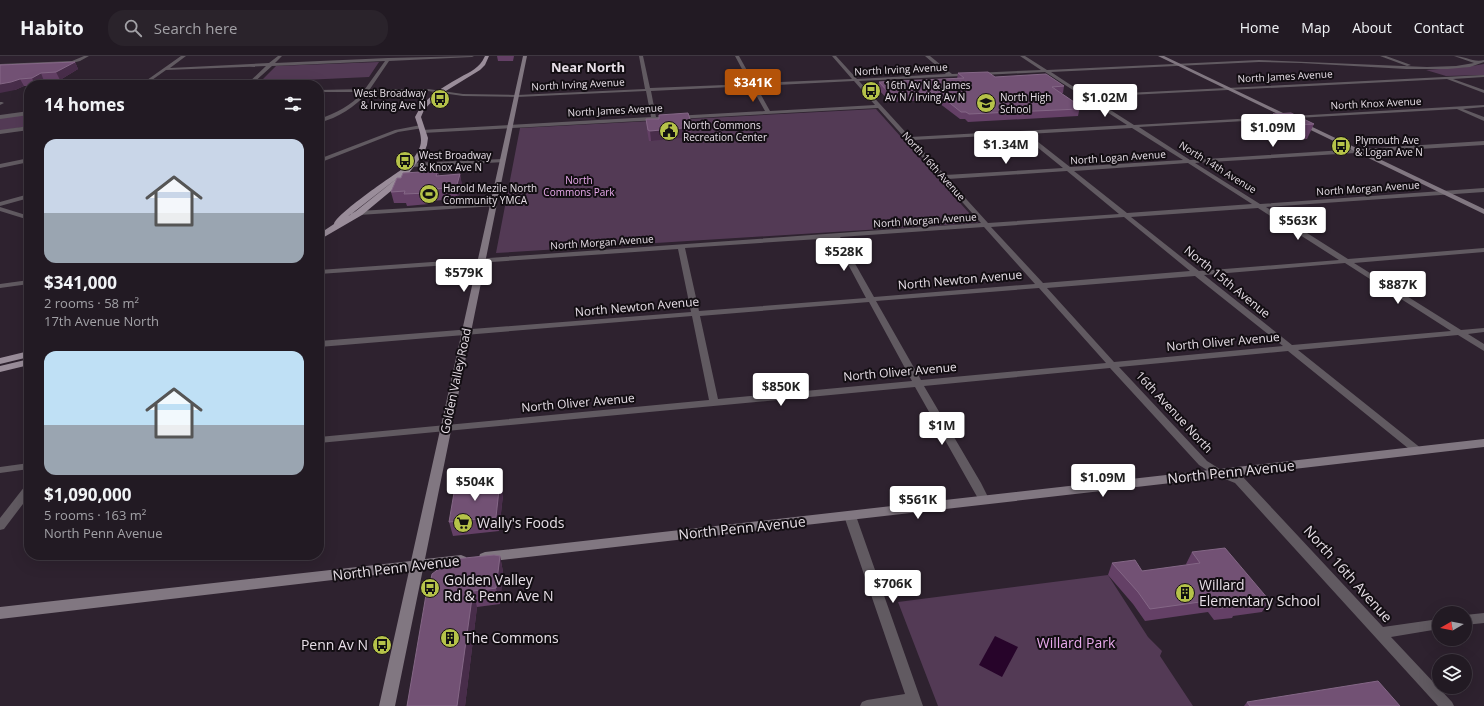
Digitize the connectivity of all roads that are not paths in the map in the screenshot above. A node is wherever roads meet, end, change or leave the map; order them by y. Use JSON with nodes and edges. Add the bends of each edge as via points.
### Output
{"nodes":[{"id":1,"x":87,"y":56,"type":"edge"},
{"id":2,"x":184,"y":56,"type":"edge"},
{"id":3,"x":280,"y":56,"type":"edge"},
{"id":4,"x":472,"y":56,"type":"edge"},
{"id":5,"x":487,"y":56,"type":"edge"},
{"id":6,"x":526,"y":56,"type":"edge"},
{"id":7,"x":641,"y":56,"type":"edge"},
{"id":8,"x":737,"y":56,"type":"edge"},
{"id":9,"x":834,"y":56,"type":"edge"},
{"id":10,"x":927,"y":56,"type":"edge"},
{"id":11,"x":1022,"y":56,"type":"edge"},
{"id":12,"x":1160,"y":56,"type":"edge"},
{"id":13,"x":1382,"y":56,"type":"edge"},
{"id":14,"x":1456,"y":56,"type":"edge"},
{"id":15,"x":388,"y":59,"type":"junction"},
{"id":16,"x":1484,"y":61,"type":"edge"},
{"id":17,"x":1478,"y":63,"type":"junction"},
{"id":18,"x":271,"y":64,"type":"junction"},
{"id":19,"x":0,"y":65,"type":"edge"},
{"id":20,"x":1179,"y":65,"type":"junction"},
{"id":21,"x":1416,"y":68,"type":"junction"},
{"id":22,"x":166,"y":69,"type":"junction"},
{"id":23,"x":1046,"y":71,"type":"junction"},
{"id":24,"x":951,"y":76,"type":"junction"},
{"id":25,"x":1484,"y":76,"type":"edge"},
{"id":26,"x":1445,"y":78,"type":"junction"},
{"id":27,"x":150,"y":80,"type":"edge"},
{"id":28,"x":253,"y":80,"type":"edge"},
{"id":29,"x":857,"y":80,"type":"junction"},
{"id":30,"x":753,"y":85,"type":"junction"},
{"id":31,"x":1229,"y":89,"type":"junction"},
{"id":32,"x":648,"y":90,"type":"junction"},
{"id":33,"x":324,"y":91,"type":"edge"},
{"id":34,"x":367,"y":91,"type":"junction"},
{"id":35,"x":440,"y":92,"type":"junction"},
{"id":36,"x":1484,"y":92,"type":"edge"},
{"id":37,"x":517,"y":96,"type":"junction"},
{"id":38,"x":1086,"y":96,"type":"junction"},
{"id":39,"x":880,"y":106,"type":"junction"},
{"id":40,"x":1484,"y":106,"type":"edge"},
{"id":41,"x":1456,"y":108,"type":"junction"},
{"id":42,"x":768,"y":112,"type":"junction"},
{"id":43,"x":24,"y":114,"type":"edge"},
{"id":44,"x":0,"y":116,"type":"edge"},
{"id":45,"x":1288,"y":117,"type":"junction"},
{"id":46,"x":654,"y":118,"type":"junction"},
{"id":47,"x":324,"y":119,"type":"edge"},
{"id":48,"x":1484,"y":119,"type":"edge"},
{"id":49,"x":510,"y":126,"type":"junction"},
{"id":50,"x":1133,"y":126,"type":"junction"},
{"id":51,"x":24,"y":129,"type":"edge"},
{"id":52,"x":422,"y":129,"type":"junction"},
{"id":53,"x":0,"y":132,"type":"edge"},
{"id":54,"x":1022,"y":132,"type":"junction"},
{"id":55,"x":909,"y":139,"type":"junction"},
{"id":56,"x":1484,"y":143,"type":"edge"},
{"id":57,"x":351,"y":149,"type":"junction"},
{"id":58,"x":1357,"y":151,"type":"junction"},
{"id":59,"x":324,"y":157,"type":"edge"},
{"id":60,"x":324,"y":159,"type":"edge"},
{"id":61,"x":24,"y":161,"type":"edge"},
{"id":62,"x":503,"y":161,"type":"junction"},
{"id":63,"x":1190,"y":162,"type":"junction"},
{"id":64,"x":411,"y":165,"type":"junction"},
{"id":65,"x":0,"y":166,"type":"edge"},
{"id":66,"x":1068,"y":170,"type":"junction"},
{"id":67,"x":945,"y":177,"type":"junction"},
{"id":68,"x":1484,"y":190,"type":"edge"},
{"id":69,"x":1444,"y":193,"type":"junction"},
{"id":70,"x":24,"y":197,"type":"edge"},
{"id":71,"x":0,"y":204,"type":"edge"},
{"id":72,"x":493,"y":206,"type":"junction"},
{"id":73,"x":1259,"y":206,"type":"junction"},
{"id":74,"x":0,"y":209,"type":"edge"},
{"id":75,"x":1484,"y":212,"type":"edge"},
{"id":76,"x":359,"y":213,"type":"junction"},
{"id":77,"x":1124,"y":215,"type":"junction"},
{"id":78,"x":24,"y":216,"type":"edge"},
{"id":79,"x":988,"y":225,"type":"junction"},
{"id":80,"x":332,"y":228,"type":"junction"},
{"id":81,"x":324,"y":234,"type":"edge"},
{"id":82,"x":836,"y":236,"type":"junction"},
{"id":83,"x":681,"y":247,"type":"junction"},
{"id":84,"x":1484,"y":250,"type":"edge"},
{"id":85,"x":481,"y":261,"type":"junction"},
{"id":86,"x":1347,"y":261,"type":"junction"},
{"id":87,"x":324,"y":272,"type":"edge"},
{"id":88,"x":1196,"y":273,"type":"junction"},
{"id":89,"x":24,"y":283,"type":"edge"},
{"id":90,"x":0,"y":286,"type":"edge"},
{"id":91,"x":1041,"y":286,"type":"junction"},
{"id":92,"x":870,"y":299,"type":"junction"},
{"id":93,"x":696,"y":314,"type":"junction"},
{"id":94,"x":1484,"y":330,"type":"edge"},
{"id":95,"x":466,"y":332,"type":"junction"},
{"id":96,"x":1460,"y":332,"type":"junction"},
{"id":97,"x":324,"y":344,"type":"edge"},
{"id":98,"x":1484,"y":348,"type":"edge"},
{"id":99,"x":1291,"y":349,"type":"junction"},
{"id":100,"x":24,"y":355,"type":"edge"},
{"id":101,"x":0,"y":361,"type":"edge"},
{"id":102,"x":24,"y":363,"type":"edge"},
{"id":103,"x":1113,"y":366,"type":"junction"},
{"id":104,"x":0,"y":369,"type":"edge"},
{"id":105,"x":918,"y":384,"type":"junction"},
{"id":106,"x":714,"y":403,"type":"junction"},
{"id":107,"x":446,"y":428,"type":"junction"},
{"id":108,"x":324,"y":440,"type":"edge"},
{"id":109,"x":1484,"y":443,"type":"edge"},
{"id":110,"x":1418,"y":451,"type":"junction"},
{"id":111,"x":24,"y":467,"type":"edge"},
{"id":112,"x":0,"y":470,"type":"edge"},
{"id":113,"x":1219,"y":473,"type":"junction"},
{"id":114,"x":24,"y":495,"type":"edge"},
{"id":115,"x":984,"y":499,"type":"junction"},
{"id":116,"x":850,"y":516,"type":"junction"},
{"id":117,"x":0,"y":526,"type":"edge"},
{"id":118,"x":416,"y":566,"type":"junction"},
{"id":119,"x":0,"y":613,"type":"edge"},
{"id":120,"x":1484,"y":618,"type":"edge"},
{"id":121,"x":1472,"y":619,"type":"edge"},
{"id":122,"x":1432,"y":625,"type":"edge"},
{"id":123,"x":1380,"y":633,"type":"junction"},
{"id":124,"x":914,"y":702,"type":"edge"},
{"id":125,"x":387,"y":706,"type":"edge"},
{"id":126,"x":866,"y":706,"type":"edge"},
{"id":127,"x":1447,"y":706,"type":"edge"}],
"edges":[{"from":1,"to":19,"type":"street","via":[[68,62]]},
{"from":2,"to":22,"type":"street"},
{"from":3,"to":18,"type":"street"},
{"from":4,"to":15,"type":"street"},
{"from":5,"to":35,"type":"main road","via":[[478,69]]},
{"from":6,"to":37,"type":"main road","name":"Golden Valley Road"},
{"from":7,"to":32,"type":"street"},
{"from":8,"to":30,"type":"street"},
{"from":9,"to":29,"type":"street","name":"North 16th Avenue"},
{"from":10,"to":24,"type":"street"},
{"from":11,"to":23,"type":"street","name":"North 14th Avenue"},
{"from":12,"to":20,"type":"main road"},
{"from":13,"to":21,"type":"street"},
{"from":14,"to":17,"type":"street"},
{"from":15,"to":18,"type":"street"},
{"from":15,"to":34,"type":"street"},
{"from":16,"to":17,"type":"street","name":"North Irving Avenue"},
{"from":17,"to":21,"type":"street","name":"North Irving Avenue"},
{"from":18,"to":22,"type":"street"},
{"from":18,"to":28,"type":"street"},
{"from":20,"to":21,"type":"street","name":"North Irving Avenue","via":[[1291,61]]},
{"from":20,"to":23,"type":"street","name":"North Irving Avenue"},
{"from":20,"to":31,"type":"main road"},
{"from":21,"to":26,"type":"street"},
{"from":22,"to":27,"type":"street"},
{"from":23,"to":24,"type":"street","name":"North Irving Avenue"},
{"from":23,"to":38,"type":"street","name":"North 14th Avenue"},
{"from":24,"to":29,"type":"street","name":"North Irving Avenue"},
{"from":25,"to":26,"type":"street","name":"North James Avenue"},
{"from":26,"to":31,"type":"street","name":"North James Avenue"},
{"from":26,"to":36,"type":"street"},
{"from":29,"to":30,"type":"street","name":"North Irving Avenue"},
{"from":29,"to":39,"type":"street","name":"North 16th Avenue"},
{"from":30,"to":32,"type":"street","name":"North Irving Avenue"},
{"from":30,"to":42,"type":"street"},
{"from":31,"to":38,"type":"street","name":"North James Avenue"},
{"from":31,"to":45,"type":"main road"},
{"from":32,"to":37,"type":"street","name":"North Irving Avenue"},
{"from":32,"to":46,"type":"street"},
{"from":33,"to":34,"type":"street","name":"North Irving Avenue"},
{"from":34,"to":35,"type":"street","name":"North Irving Avenue"},
{"from":34,"to":47,"type":"street","via":[[350,108]]},
{"from":35,"to":37,"type":"street","name":"North Irving Avenue","via":[[477,96]]},
{"from":35,"to":52,"type":"main road","via":[[421,108],[418,117]]},
{"from":37,"to":49,"type":"main road","name":"Golden Valley Road"},
{"from":38,"to":50,"type":"street","name":"North 14th Avenue"},
{"from":39,"to":42,"type":"street","name":"North James Avenue"},
{"from":39,"to":55,"type":"street","name":"North 16th Avenue"},
{"from":40,"to":41,"type":"street","name":"North Knox Avenue"},
{"from":41,"to":45,"type":"street","name":"North Knox Avenue"},
{"from":41,"to":48,"type":"street"},
{"from":42,"to":46,"type":"street","name":"North James Avenue"},
{"from":43,"to":44,"type":"street"},
{"from":45,"to":50,"type":"street","name":"North Knox Avenue"},
{"from":45,"to":58,"type":"main road"},
{"from":46,"to":49,"type":"street","name":"North James Avenue"},
{"from":49,"to":52,"type":"street","name":"North James Avenue"},
{"from":49,"to":62,"type":"main road","name":"Golden Valley Road"},
{"from":50,"to":54,"type":"street","name":"North Knox Avenue"},
{"from":50,"to":63,"type":"street","name":"North 14th Avenue"},
{"from":51,"to":53,"type":"street"},
{"from":52,"to":57,"type":"street","name":"North James Avenue","via":[[397,131]]},
{"from":52,"to":64,"type":"main road","via":[[424,145]]},
{"from":54,"to":55,"type":"street","name":"North Knox Avenue"},
{"from":54,"to":66,"type":"street","name":"North 15th Avenue"},
{"from":55,"to":67,"type":"street","name":"North 16th Avenue"},
{"from":56,"to":58,"type":"street","name":"North Logan Avenue"},
{"from":57,"to":59,"type":"street","name":"North James Avenue"},
{"from":57,"to":60,"type":"street","name":"North James Avenue"},
{"from":58,"to":63,"type":"street","name":"North Logan Avenue"},
{"from":58,"to":69,"type":"main road"},
{"from":61,"to":65,"type":"street"},
{"from":62,"to":64,"type":"street"},
{"from":62,"to":72,"type":"main road","name":"Golden Valley Road"},
{"from":63,"to":66,"type":"street","name":"North Logan Avenue"},
{"from":63,"to":73,"type":"street","name":"North 14th Avenue"},
{"from":64,"to":76,"type":"main road","via":[[401,180]]},
{"from":64,"to":80,"type":"main road","via":[[347,213]]},
{"from":66,"to":67,"type":"street","name":"North Logan Avenue"},
{"from":66,"to":77,"type":"street","name":"North 15th Avenue"},
{"from":67,"to":79,"type":"street","name":"North 16th Avenue"},
{"from":68,"to":69,"type":"street","name":"North Morgan Avenue"},
{"from":69,"to":73,"type":"street","name":"North Morgan Avenue"},
{"from":69,"to":75,"type":"main road"},
{"from":70,"to":71,"type":"street"},
{"from":72,"to":76,"type":"street"},
{"from":72,"to":85,"type":"main road","name":"Golden Valley Road"},
{"from":73,"to":77,"type":"street","name":"North Morgan Avenue"},
{"from":73,"to":86,"type":"street","name":"North 14th Avenue"},
{"from":74,"to":78,"type":"street"},
{"from":76,"to":80,"type":"main road"},
{"from":77,"to":79,"type":"street","name":"North Morgan Avenue"},
{"from":77,"to":88,"type":"street","name":"North 15th Avenue"},
{"from":79,"to":82,"type":"street","name":"North Morgan Avenue"},
{"from":79,"to":91,"type":"street","name":"North 16th Avenue"},
{"from":80,"to":81,"type":"main road"},
{"from":82,"to":83,"type":"street","name":"North Morgan Avenue"},
{"from":82,"to":92,"type":"street"},
{"from":83,"to":85,"type":"street","name":"North Morgan Avenue"},
{"from":83,"to":93,"type":"street"},
{"from":84,"to":86,"type":"street","name":"North Newton Avenue"},
{"from":85,"to":87,"type":"street","name":"North Morgan Avenue"},
{"from":85,"to":95,"type":"main road","name":"Golden Valley Road"},
{"from":86,"to":88,"type":"street","name":"North Newton Avenue"},
{"from":86,"to":96,"type":"street","name":"North 14th Avenue"},
{"from":88,"to":91,"type":"street","name":"North Newton Avenue"},
{"from":88,"to":99,"type":"street","name":"North 15th Avenue"},
{"from":89,"to":90,"type":"street"},
{"from":91,"to":92,"type":"street","name":"North Newton Avenue"},
{"from":91,"to":103,"type":"street","name":"North 16th Avenue"},
{"from":92,"to":93,"type":"street","name":"North Newton Avenue"},
{"from":92,"to":105,"type":"street"},
{"from":93,"to":95,"type":"street","name":"North Newton Avenue"},
{"from":93,"to":106,"type":"street"},
{"from":94,"to":96,"type":"street","name":"North Oliver Avenue"},
{"from":95,"to":97,"type":"street","name":"North Newton Avenue"},
{"from":95,"to":107,"type":"main road","name":"Golden Valley Road"},
{"from":96,"to":98,"type":"street","name":"North 14th Avenue"},
{"from":96,"to":99,"type":"street","name":"North Oliver Avenue"},
{"from":99,"to":103,"type":"street","name":"North Oliver Avenue"},
{"from":99,"to":110,"type":"street","name":"North 15th Avenue"},
{"from":100,"to":101,"type":"main road"},
{"from":102,"to":104,"type":"main road"},
{"from":103,"to":105,"type":"street","name":"North Oliver Avenue"},
{"from":103,"to":113,"type":"street","name":"16th Avenue North","via":[[1203,463]]},
{"from":105,"to":106,"type":"street","name":"North Oliver Avenue"},
{"from":105,"to":115,"type":"street"},
{"from":106,"to":107,"type":"street","name":"North Oliver Avenue"},
{"from":107,"to":108,"type":"street","name":"North Oliver Avenue"},
{"from":107,"to":118,"type":"main road","name":"Golden Valley Road"},
{"from":109,"to":110,"type":"main road","name":"North Penn Avenue"},
{"from":110,"to":113,"type":"main road","name":"North Penn Avenue"},
{"from":111,"to":112,"type":"street"},
{"from":113,"to":115,"type":"main road","name":"North Penn Avenue"},
{"from":113,"to":123,"type":"street","name":"North 16th Avenue","via":[[1239,480]]},
{"from":114,"to":117,"type":"street"},
{"from":115,"to":116,"type":"main road","name":"North Penn Avenue"},
{"from":116,"to":118,"type":"main road","name":"North Penn Avenue"},
{"from":116,"to":124,"type":"street"},
{"from":118,"to":119,"type":"main road","name":"North Penn Avenue"},
{"from":118,"to":125,"type":"main road","name":"Golden Valley Road"},
{"from":120,"to":121,"type":"street"},
{"from":122,"to":123,"type":"street"},
{"from":123,"to":127,"type":"street","name":"North 16th Avenue"},
{"from":124,"to":126,"type":"street"}]}
